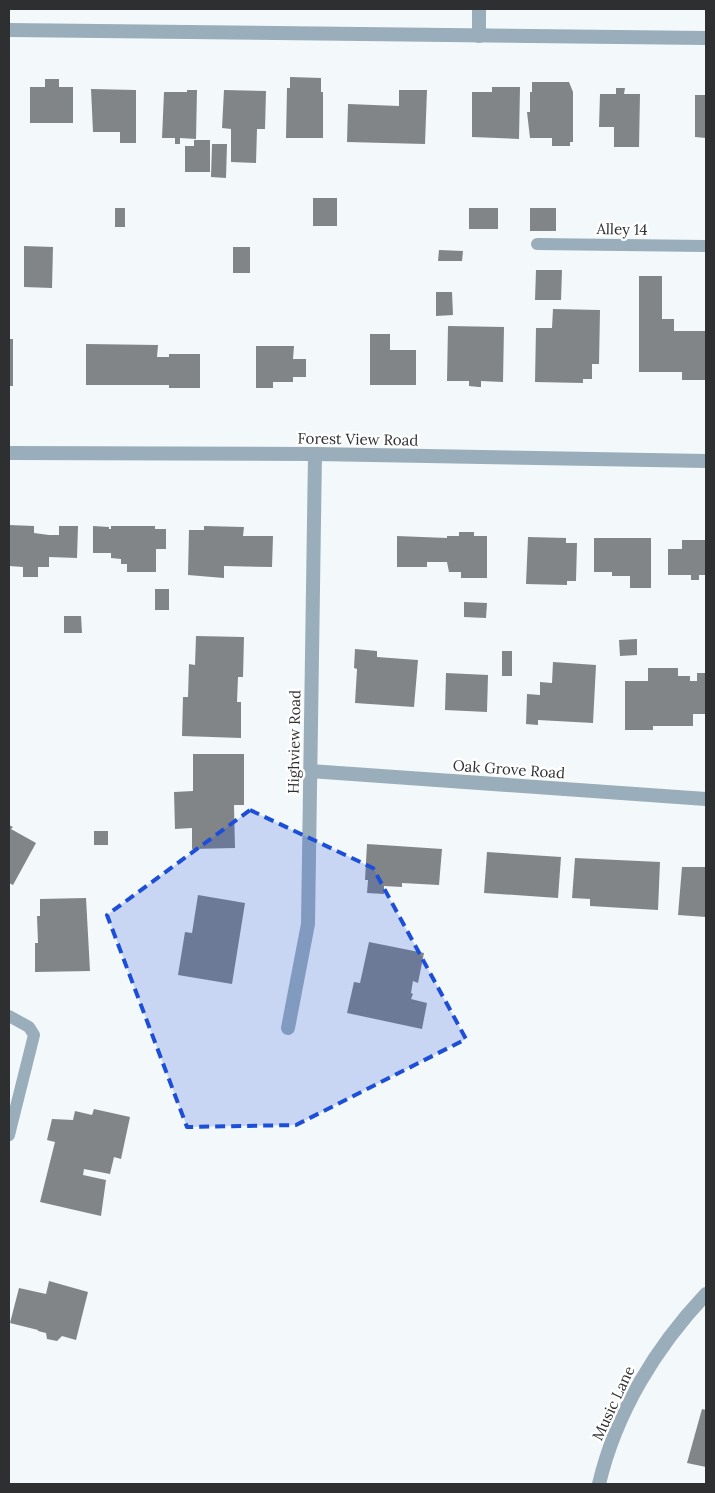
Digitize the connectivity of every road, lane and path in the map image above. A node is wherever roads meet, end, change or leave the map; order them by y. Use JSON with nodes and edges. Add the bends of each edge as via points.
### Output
{"nodes":[{"id":1,"x":479,"y":9,"type":"edge"},
{"id":2,"x":9,"y":30,"type":"edge"},
{"id":3,"x":479,"y":36,"type":"junction"},
{"id":4,"x":706,"y":38,"type":"edge"},
{"id":5,"x":537,"y":244,"type":"dead end"},
{"id":6,"x":706,"y":246,"type":"edge"},
{"id":7,"x":9,"y":453,"type":"edge"},
{"id":8,"x":315,"y":454,"type":"junction"},
{"id":9,"x":706,"y":461,"type":"edge"},
{"id":10,"x":310,"y":771,"type":"junction"},
{"id":11,"x":706,"y":799,"type":"edge"},
{"id":12,"x":9,"y":1016,"type":"edge"},
{"id":13,"x":288,"y":1028,"type":"dead end"},
{"id":14,"x":9,"y":1135,"type":"edge"},
{"id":15,"x":706,"y":1294,"type":"edge"},
{"id":16,"x":599,"y":1484,"type":"edge"}],
"edges":[{"from":1,"to":3,"type":"street"},
{"from":2,"to":3,"type":"street"},
{"from":3,"to":4,"type":"street"},
{"from":5,"to":6,"type":"lane","name":"Alley 14"},
{"from":7,"to":8,"type":"street","name":"Forest View Road"},
{"from":8,"to":9,"type":"street","name":"Forest View Road"},
{"from":8,"to":10,"type":"street","name":"Highview Road"},
{"from":10,"to":11,"type":"street","name":"Oak Grove Road"},
{"from":10,"to":13,"type":"street","name":"Highview Road","via":[[308,924]]},
{"from":12,"to":14,"type":"lane","via":[[29,1027],[34,1035]]},
{"from":15,"to":16,"type":"street","name":"Music Lane","via":[[683,1318],[642,1376],[604,1463]]}]}
